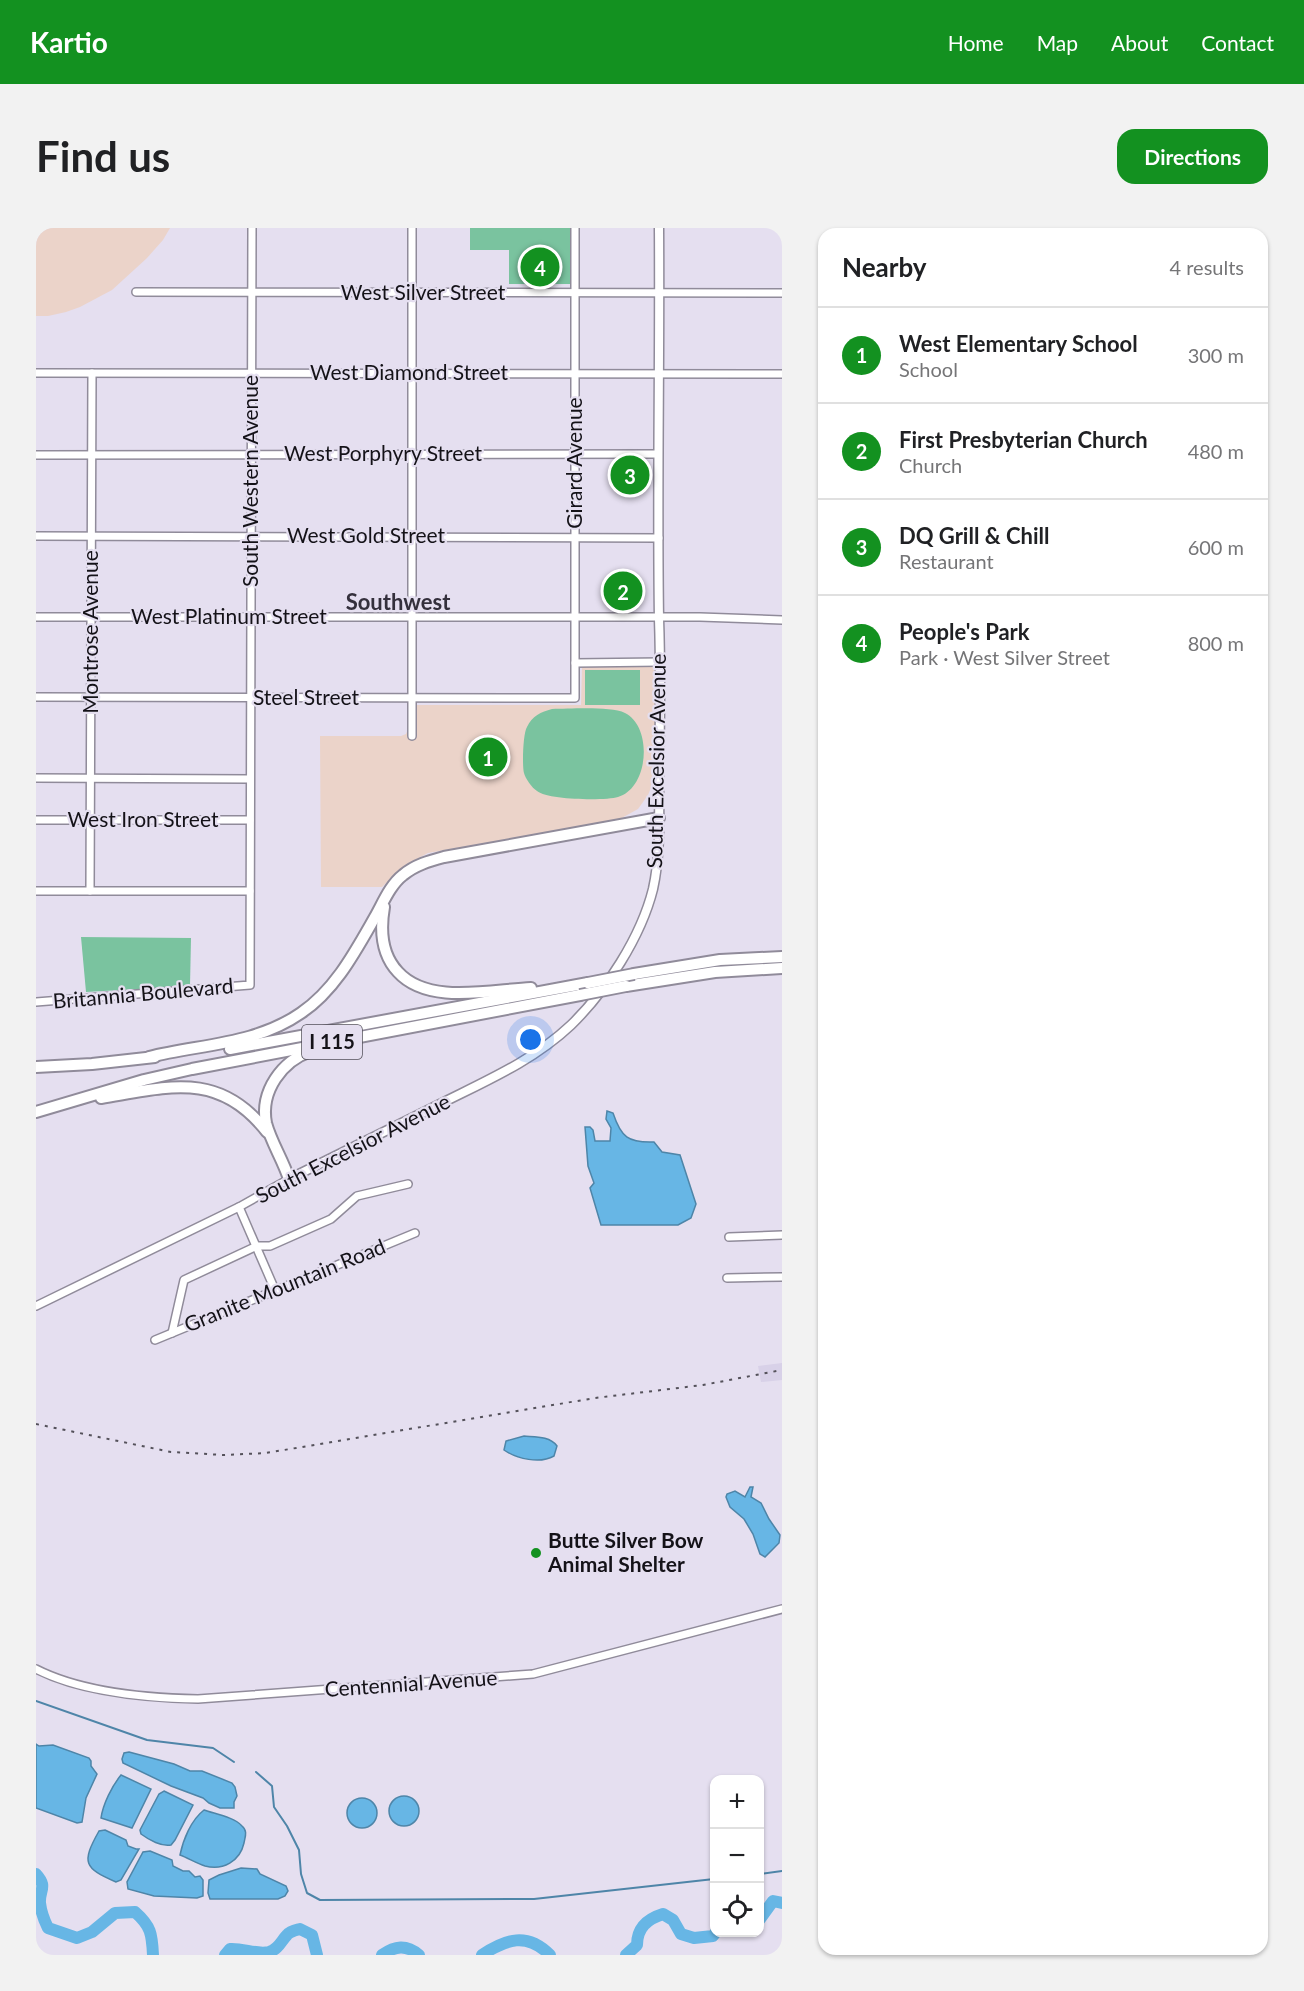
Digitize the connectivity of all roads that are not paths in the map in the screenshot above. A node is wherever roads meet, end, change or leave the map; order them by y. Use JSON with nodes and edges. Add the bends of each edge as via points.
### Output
{"nodes":[{"id":1,"x":252,"y":228,"type":"edge"},
{"id":2,"x":412,"y":228,"type":"edge"},
{"id":3,"x":575,"y":228,"type":"edge"},
{"id":4,"x":659,"y":228,"type":"edge"},
{"id":5,"x":136,"y":292,"type":"dead end"},
{"id":6,"x":251,"y":292,"type":"junction"},
{"id":7,"x":659,"y":292,"type":"junction"},
{"id":8,"x":412,"y":293,"type":"junction"},
{"id":9,"x":576,"y":293,"type":"junction"},
{"id":10,"x":782,"y":293,"type":"edge"},
{"id":11,"x":36,"y":373,"type":"edge"},
{"id":12,"x":92,"y":373,"type":"junction"},
{"id":13,"x":252,"y":373,"type":"junction"},
{"id":14,"x":412,"y":373,"type":"junction"},
{"id":15,"x":575,"y":373,"type":"junction"},
{"id":16,"x":659,"y":373,"type":"junction"},
{"id":17,"x":782,"y":375,"type":"edge"},
{"id":18,"x":36,"y":454,"type":"edge"},
{"id":19,"x":92,"y":454,"type":"junction"},
{"id":20,"x":250,"y":454,"type":"junction"},
{"id":21,"x":412,"y":454,"type":"junction"},
{"id":22,"x":576,"y":454,"type":"junction"},
{"id":23,"x":658,"y":454,"type":"junction"},
{"id":24,"x":36,"y":536,"type":"edge"},
{"id":25,"x":92,"y":536,"type":"junction"},
{"id":26,"x":250,"y":536,"type":"junction"},
{"id":27,"x":414,"y":536,"type":"junction"},
{"id":28,"x":576,"y":537,"type":"junction"},
{"id":29,"x":659,"y":537,"type":"junction"},
{"id":30,"x":91,"y":616,"type":"junction"},
{"id":31,"x":412,"y":616,"type":"junction"},
{"id":32,"x":575,"y":616,"type":"junction"},
{"id":33,"x":659,"y":616,"type":"junction"},
{"id":34,"x":36,"y":617,"type":"edge"},
{"id":35,"x":250,"y":617,"type":"junction"},
{"id":36,"x":782,"y":620,"type":"edge"},
{"id":37,"x":661,"y":662,"type":"junction"},
{"id":38,"x":575,"y":663,"type":"junction"},
{"id":39,"x":36,"y":697,"type":"edge"},
{"id":40,"x":91,"y":697,"type":"junction"},
{"id":41,"x":250,"y":698,"type":"junction"},
{"id":42,"x":412,"y":698,"type":"junction"},
{"id":43,"x":575,"y":698,"type":"joint"},
{"id":44,"x":412,"y":736,"type":"dead end"},
{"id":45,"x":90,"y":777,"type":"junction"},
{"id":46,"x":36,"y":778,"type":"edge"},
{"id":47,"x":250,"y":779,"type":"junction"},
{"id":48,"x":659,"y":818,"type":"junction"},
{"id":49,"x":90,"y":819,"type":"junction"},
{"id":50,"x":36,"y":820,"type":"edge"},
{"id":51,"x":250,"y":820,"type":"junction"},
{"id":52,"x":36,"y":891,"type":"edge"},
{"id":53,"x":90,"y":891,"type":"junction"},
{"id":54,"x":250,"y":891,"type":"junction"},
{"id":55,"x":386,"y":898,"type":"junction"},
{"id":56,"x":782,"y":957,"type":"edge"},
{"id":57,"x":782,"y":968,"type":"edge"},
{"id":58,"x":586,"y":983,"type":"junction"},
{"id":59,"x":250,"y":985,"type":"joint"},
{"id":60,"x":36,"y":1002,"type":"edge"},
{"id":61,"x":410,"y":1027,"type":"junction"},
{"id":62,"x":149,"y":1057,"type":"junction"},
{"id":63,"x":36,"y":1067,"type":"edge"},
{"id":64,"x":53,"y":1106,"type":"junction"},
{"id":65,"x":36,"y":1112,"type":"edge"},
{"id":66,"x":271,"y":1136,"type":"junction"},
{"id":67,"x":289,"y":1179,"type":"junction"},
{"id":68,"x":408,"y":1184,"type":"dead end"},
{"id":69,"x":239,"y":1206,"type":"junction"},
{"id":70,"x":415,"y":1233,"type":"dead end"},
{"id":71,"x":782,"y":1235,"type":"edge"},
{"id":72,"x":729,"y":1237,"type":"dead end"},
{"id":73,"x":257,"y":1246,"type":"junction"},
{"id":74,"x":782,"y":1277,"type":"edge"},
{"id":75,"x":727,"y":1278,"type":"dead end"},
{"id":76,"x":275,"y":1290,"type":"junction"},
{"id":77,"x":36,"y":1306,"type":"edge"},
{"id":78,"x":172,"y":1333,"type":"junction"},
{"id":79,"x":155,"y":1340,"type":"dead end"},
{"id":80,"x":782,"y":1609,"type":"edge"},
{"id":81,"x":36,"y":1670,"type":"edge"}],
"edges":[{"from":1,"to":6,"type":"street","name":"South Western Avenue"},
{"from":2,"to":8,"type":"street"},
{"from":3,"to":9,"type":"street","name":"Girard Avenue"},
{"from":4,"to":7,"type":"main road","name":"South Excelsior Avenue"},
{"from":5,"to":6,"type":"street","name":"West Silver Street"},
{"from":6,"to":8,"type":"street","name":"West Silver Street"},
{"from":6,"to":13,"type":"street","name":"South Western Avenue"},
{"from":7,"to":9,"type":"street","name":"West Silver Street"},
{"from":7,"to":10,"type":"street","name":"West Silver Street"},
{"from":7,"to":16,"type":"main road","name":"South Excelsior Avenue"},
{"from":8,"to":9,"type":"street","name":"West Silver Street"},
{"from":8,"to":14,"type":"street"},
{"from":9,"to":15,"type":"street","name":"Girard Avenue"},
{"from":11,"to":12,"type":"street","name":"West Diamond Street"},
{"from":12,"to":13,"type":"street","name":"West Diamond Street"},
{"from":12,"to":19,"type":"street","name":"Montrose Avenue"},
{"from":13,"to":14,"type":"street","name":"West Diamond Street"},
{"from":13,"to":20,"type":"street","name":"South Western Avenue"},
{"from":14,"to":15,"type":"street","name":"West Diamond Street"},
{"from":14,"to":21,"type":"street"},
{"from":15,"to":16,"type":"street","name":"West Diamond Street"},
{"from":15,"to":22,"type":"street","name":"Girard Avenue"},
{"from":16,"to":17,"type":"street","name":"West Diamond Street"},
{"from":16,"to":23,"type":"main road","name":"South Excelsior Avenue"},
{"from":18,"to":19,"type":"street","name":"West Porphyry Street"},
{"from":19,"to":20,"type":"street","name":"West Porphyry Street"},
{"from":19,"to":25,"type":"street","name":"Montrose Avenue"},
{"from":20,"to":21,"type":"street","name":"West Porphyry Street"},
{"from":20,"to":26,"type":"street","name":"South Western Avenue"},
{"from":21,"to":22,"type":"street","name":"West Porphyry Street"},
{"from":21,"to":27,"type":"street"},
{"from":22,"to":23,"type":"street","name":"West Porphyry Street"},
{"from":22,"to":28,"type":"street","name":"Girard Avenue"},
{"from":23,"to":29,"type":"main road","name":"South Excelsior Avenue"},
{"from":24,"to":25,"type":"street","name":"West Gold Street"},
{"from":25,"to":26,"type":"street","name":"West Gold Street"},
{"from":25,"to":30,"type":"street","name":"Montrose Avenue"},
{"from":26,"to":27,"type":"street","name":"West Gold Street"},
{"from":26,"to":35,"type":"street","name":"South Western Avenue"},
{"from":27,"to":28,"type":"street","name":"West Gold Street"},
{"from":27,"to":31,"type":"street"},
{"from":28,"to":29,"type":"street","name":"West Gold Street"},
{"from":28,"to":32,"type":"street","name":"Girard Avenue"},
{"from":29,"to":33,"type":"main road","name":"South Excelsior Avenue"},
{"from":30,"to":34,"type":"street","name":"West Platinum Street"},
{"from":30,"to":35,"type":"street","name":"West Platinum Street"},
{"from":30,"to":40,"type":"street","name":"Montrose Avenue"},
{"from":31,"to":32,"type":"street","name":"West Platinum Street"},
{"from":31,"to":35,"type":"street","name":"West Platinum Street"},
{"from":31,"to":42,"type":"street"},
{"from":32,"to":33,"type":"street","name":"West Platinum Street"},
{"from":32,"to":38,"type":"street","name":"Girard Avenue"},
{"from":33,"to":36,"type":"street","name":"West Platinum Street"},
{"from":33,"to":37,"type":"main road","name":"South Excelsior Avenue"},
{"from":35,"to":41,"type":"street","name":"South Western Avenue"},
{"from":37,"to":38,"type":"street"},
{"from":37,"to":48,"type":"main road","name":"South Excelsior Avenue"},
{"from":38,"to":43,"type":"street","name":"Girard Avenue"},
{"from":39,"to":40,"type":"street","name":"Steel Street"},
{"from":40,"to":41,"type":"street","name":"Steel Street"},
{"from":40,"to":45,"type":"street","name":"Montrose Avenue"},
{"from":41,"to":42,"type":"street","name":"Steel Street"},
{"from":41,"to":47,"type":"street","name":"South Western Avenue"},
{"from":42,"to":43,"type":"street","name":"Steel Street"},
{"from":42,"to":44,"type":"street"},
{"from":45,"to":46,"type":"street"},
{"from":45,"to":47,"type":"street"},
{"from":45,"to":49,"type":"street","name":"Montrose Avenue"},
{"from":47,"to":51,"type":"street","name":"South Western Avenue"},
{"from":48,"to":55,"type":"highway","via":[[444,857],[418,865],[401,876]]},
{"from":48,"to":67,"type":"main road","name":"South Excelsior Avenue","via":[[653,888],[638,929],[597,997],[572,1024],[523,1062]]},
{"from":49,"to":50,"type":"street","name":"West Iron Street"},
{"from":49,"to":51,"type":"street","name":"West Iron Street"},
{"from":49,"to":53,"type":"street","name":"Montrose Avenue"},
{"from":51,"to":54,"type":"street","name":"South Western Avenue"},
{"from":52,"to":53,"type":"street"},
{"from":53,"to":54,"type":"street"},
{"from":54,"to":59,"type":"street","name":"South Western Avenue"},
{"from":55,"to":58,"type":"highway","via":[[381,932],[386,955],[405,980],[417,987],[453,993]]},
{"from":55,"to":62,"type":"highway","via":[[337,978],[302,1013],[253,1036]]},
{"from":56,"to":58,"type":"highway","number":"I 115","bridge":true,"via":[[720,960]]},
{"from":57,"to":61,"type":"highway","number":"I 115","bridge":true,"via":[[715,972],[626,986]]},
{"from":58,"to":62,"type":"highway","number":"I 115","via":[[224,1050]]},
{"from":59,"to":60,"type":"street","name":"Britannia Boulevard"},
{"from":61,"to":64,"type":"highway","number":"I 115","via":[[182,1071]]},
{"from":61,"to":66,"type":"highway","via":[[322,1047],[288,1063],[276,1076],[266,1104]]},
{"from":62,"to":63,"type":"highway","number":"I 115"},
{"from":64,"to":65,"type":"highway","number":"I 115"},
{"from":64,"to":66,"type":"highway","via":[[165,1088],[200,1088],[232,1099]]},
{"from":66,"to":67,"type":"highway"},
{"from":67,"to":69,"type":"street","name":"South Excelsior Avenue"},
{"from":68,"to":73,"type":"street","via":[[357,1196],[331,1219],[270,1246]]},
{"from":69,"to":73,"type":"street"},
{"from":69,"to":77,"type":"street","name":"South Excelsior Avenue"},
{"from":70,"to":76,"type":"street","name":"Granite Mountain Road"},
{"from":71,"to":72,"type":"street"},
{"from":73,"to":76,"type":"street"},
{"from":73,"to":78,"type":"street","via":[[184,1280]]},
{"from":74,"to":75,"type":"street"},
{"from":76,"to":78,"type":"street","name":"Granite Mountain Road"},
{"from":78,"to":79,"type":"street","name":"Granite Mountain Road"},
{"from":80,"to":81,"type":"street","name":"Centennial Avenue","via":[[533,1674],[198,1699],[104,1691]]}]}
